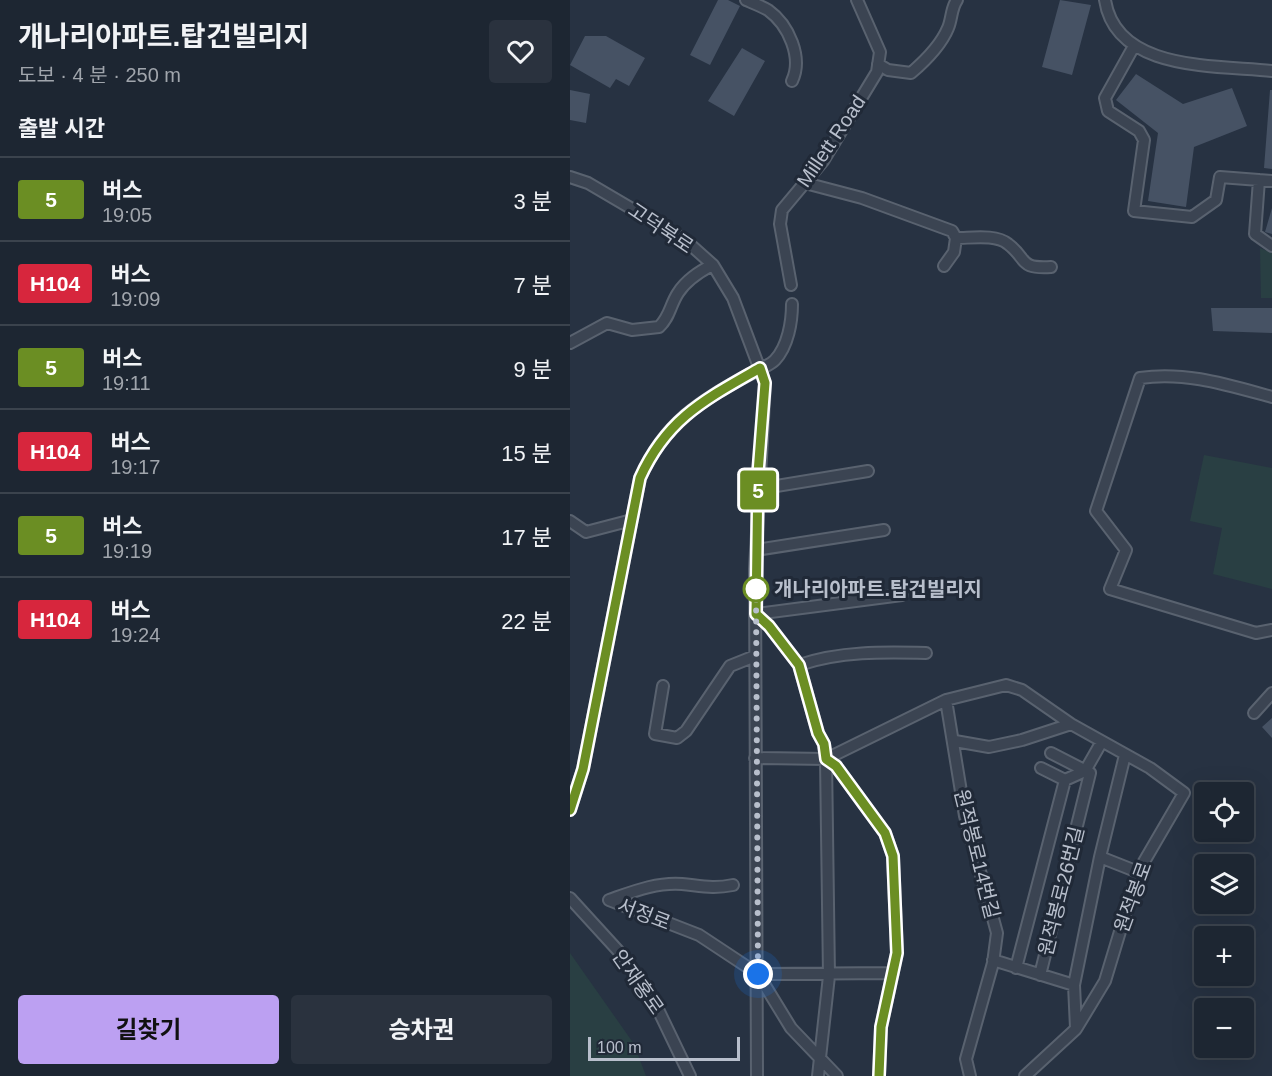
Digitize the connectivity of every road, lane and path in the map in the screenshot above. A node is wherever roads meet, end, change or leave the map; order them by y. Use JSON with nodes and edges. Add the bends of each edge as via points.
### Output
{"nodes":[{"id":1,"x":746,"y":0,"type":"edge"},
{"id":2,"x":856,"y":0,"type":"edge"},
{"id":3,"x":957,"y":0,"type":"edge"},
{"id":4,"x":1105,"y":0,"type":"edge"},
{"id":5,"x":1134,"y":45,"type":"junction"},
{"id":6,"x":879,"y":64,"type":"junction"},
{"id":7,"x":1272,"y":71,"type":"edge"},
{"id":8,"x":792,"y":81,"type":"dead end"},
{"id":9,"x":570,"y":177,"type":"edge"},
{"id":10,"x":1260,"y":180,"type":"junction"},
{"id":11,"x":1272,"y":181,"type":"edge"},
{"id":12,"x":804,"y":183,"type":"junction"},
{"id":13,"x":956,"y":238,"type":"junction"},
{"id":14,"x":1272,"y":246,"type":"edge"},
{"id":15,"x":712,"y":265,"type":"junction"},
{"id":16,"x":944,"y":266,"type":"dead end"},
{"id":17,"x":1051,"y":267,"type":"dead end"},
{"id":18,"x":791,"y":285,"type":"dead end"},
{"id":19,"x":792,"y":304,"type":"dead end"},
{"id":20,"x":570,"y":343,"type":"edge"},
{"id":21,"x":760,"y":368,"type":"junction"},
{"id":22,"x":1272,"y":397,"type":"edge"},
{"id":23,"x":868,"y":471,"type":"dead end"},
{"id":24,"x":758,"y":489,"type":"junction"},
{"id":25,"x":632,"y":520,"type":"junction"},
{"id":26,"x":570,"y":521,"type":"edge"},
{"id":27,"x":884,"y":530,"type":"dead end"},
{"id":28,"x":756,"y":550,"type":"junction"},
{"id":29,"x":902,"y":596,"type":"dead end"},
{"id":30,"x":756,"y":614,"type":"junction"},
{"id":31,"x":1272,"y":630,"type":"edge"},
{"id":32,"x":926,"y":653,"type":"dead end"},
{"id":33,"x":755,"y":656,"type":"junction"},
{"id":34,"x":799,"y":665,"type":"junction"},
{"id":35,"x":663,"y":687,"type":"dead end"},
{"id":36,"x":1272,"y":693,"type":"edge"},
{"id":37,"x":946,"y":700,"type":"junction"},
{"id":38,"x":1254,"y":713,"type":"dead end"},
{"id":39,"x":1071,"y":724,"type":"junction"},
{"id":40,"x":955,"y":741,"type":"junction"},
{"id":41,"x":1101,"y":743,"type":"junction"},
{"id":42,"x":1051,"y":753,"type":"dead end"},
{"id":43,"x":1125,"y":755,"type":"junction"},
{"id":44,"x":755,"y":758,"type":"junction"},
{"id":45,"x":826,"y":759,"type":"junction"},
{"id":46,"x":1041,"y":768,"type":"dead end"},
{"id":47,"x":1085,"y":771,"type":"junction"},
{"id":48,"x":1065,"y":780,"type":"junction"},
{"id":49,"x":570,"y":810,"type":"edge"},
{"id":50,"x":1100,"y":858,"type":"junction"},
{"id":51,"x":1138,"y":872,"type":"junction"},
{"id":52,"x":733,"y":885,"type":"dead end"},
{"id":53,"x":570,"y":897,"type":"edge"},
{"id":54,"x":993,"y":960,"type":"junction"},
{"id":55,"x":1016,"y":968,"type":"junction"},
{"id":56,"x":893,"y":973,"type":"junction"},
{"id":57,"x":758,"y":974,"type":"junction"},
{"id":58,"x":829,"y":975,"type":"junction"},
{"id":59,"x":1040,"y":975,"type":"junction"},
{"id":60,"x":1074,"y":985,"type":"junction"},
{"id":61,"x":1076,"y":1029,"type":"junction"},
{"id":62,"x":821,"y":1057,"type":"junction"},
{"id":63,"x":690,"y":1076,"type":"edge"},
{"id":64,"x":758,"y":1076,"type":"edge"},
{"id":65,"x":818,"y":1076,"type":"edge"},
{"id":66,"x":837,"y":1076,"type":"edge"},
{"id":67,"x":879,"y":1076,"type":"edge"},
{"id":68,"x":970,"y":1076,"type":"edge"},
{"id":69,"x":1024,"y":1076,"type":"edge"}],
"edges":[{"from":1,"to":8,"type":"street","via":[[768,10],[789,37],[796,55],[797,70]]},
{"from":2,"to":6,"type":"street","via":[[880,52]]},
{"from":3,"to":6,"type":"street","via":[[948,28],[911,73],[888,70]]},
{"from":4,"to":5,"type":"street","via":[[1114,27]]},
{"from":5,"to":7,"type":"street","via":[[1163,59]]},
{"from":5,"to":10,"type":"street","via":[[1104,98],[1108,111],[1139,130],[1143,140],[1134,211],[1192,217],[1216,200],[1220,177]]},
{"from":6,"to":12,"type":"street","name":"Millett Road","via":[[878,72],[823,161]]},
{"from":9,"to":15,"type":"street","name":"고덕북로","via":[[588,183],[685,240]]},
{"from":10,"to":11,"type":"street"},
{"from":10,"to":14,"type":"street","via":[[1255,234]]},
{"from":12,"to":13,"type":"street","via":[[862,198],[952,231]]},
{"from":12,"to":18,"type":"street","name":"Millett Road","via":[[782,210],[780,224]]},
{"from":13,"to":16,"type":"street","via":[[954,252]]},
{"from":13,"to":17,"type":"street","via":[[996,238],[1008,244],[1023,262],[1036,268]]},
{"from":15,"to":20,"type":"street","via":[[693,276],[678,293],[668,318],[659,327],[632,330],[607,322]]},
{"from":15,"to":21,"type":"street","name":"고덕북로","via":[[733,298]]},
{"from":19,"to":21,"type":"street","via":[[785,343],[775,362]]},
{"from":21,"to":24,"type":"street","via":[[765,383]]},
{"from":21,"to":25,"type":"street","via":[[711,395],[665,434],[640,478]]},
{"from":22,"to":31,"type":"street","via":[[1167,374],[1140,378],[1096,511],[1126,550],[1110,589],[1257,633]]},
{"from":23,"to":24,"type":"street"},
{"from":24,"to":28,"type":"street"},
{"from":25,"to":26,"type":"street","via":[[586,532]]},
{"from":25,"to":49,"type":"street","via":[[583,769]]},
{"from":27,"to":28,"type":"street"},
{"from":28,"to":30,"type":"street"},
{"from":29,"to":30,"type":"street"},
{"from":30,"to":33,"type":"street"},
{"from":30,"to":34,"type":"street"},
{"from":32,"to":34,"type":"street","via":[[825,656]]},
{"from":33,"to":35,"type":"street","via":[[730,666],[686,731],[677,738],[655,734]]},
{"from":33,"to":44,"type":"street"},
{"from":34,"to":45,"type":"street"},
{"from":36,"to":38,"type":"street"},
{"from":37,"to":39,"type":"street","name":"원적봉로","via":[[1006,685],[1022,690]]},
{"from":37,"to":40,"type":"street","name":"원적봉로14번길"},
{"from":37,"to":45,"type":"street","name":"원적봉로"},
{"from":39,"to":40,"type":"street","via":[[989,747]]},
{"from":39,"to":41,"type":"street","name":"원적봉로"},
{"from":40,"to":54,"type":"street","name":"원적봉로14번길","via":[[965,816],[997,933]]},
{"from":41,"to":43,"type":"street","name":"원적봉로"},
{"from":41,"to":47,"type":"street","name":"원적봉로26번길"},
{"from":42,"to":47,"type":"street"},
{"from":43,"to":50,"type":"street"},
{"from":43,"to":51,"type":"street","name":"원적봉로","via":[[1184,793]]},
{"from":44,"to":45,"type":"street","name":"원적봉로"},
{"from":44,"to":57,"type":"street"},
{"from":45,"to":56,"type":"street","via":[[836,766],[885,833],[893,856],[897,953]]},
{"from":45,"to":58,"type":"street"},
{"from":46,"to":48,"type":"street"},
{"from":47,"to":48,"type":"street"},
{"from":47,"to":59,"type":"street","name":"원적봉로26번길","via":[[1090,773]]},
{"from":48,"to":55,"type":"street","name":"원적봉로26번길"},
{"from":50,"to":51,"type":"street"},
{"from":50,"to":60,"type":"street"},
{"from":51,"to":61,"type":"street","name":"원적봉로","via":[[1105,981]]},
{"from":52,"to":57,"type":"street","name":"서정로","via":[[711,889],[680,884],[643,887],[609,900],[699,935]]},
{"from":53,"to":63,"type":"street","name":"안재홍로","via":[[622,955],[653,999]]},
{"from":54,"to":55,"type":"street"},
{"from":54,"to":68,"type":"street","name":"원적봉로14번길","via":[[966,1059]]},
{"from":55,"to":59,"type":"street","name":"원적봉로26번길"},
{"from":56,"to":58,"type":"street"},
{"from":56,"to":67,"type":"street","via":[[881,1027]]},
{"from":57,"to":58,"type":"street"},
{"from":57,"to":62,"type":"street","via":[[784,1019],[804,1044]]},
{"from":57,"to":64,"type":"street"},
{"from":58,"to":62,"type":"street"},
{"from":59,"to":60,"type":"street"},
{"from":60,"to":61,"type":"street"},
{"from":61,"to":69,"type":"street","name":"원적봉로"},
{"from":62,"to":65,"type":"street"},
{"from":62,"to":66,"type":"street"}]}
